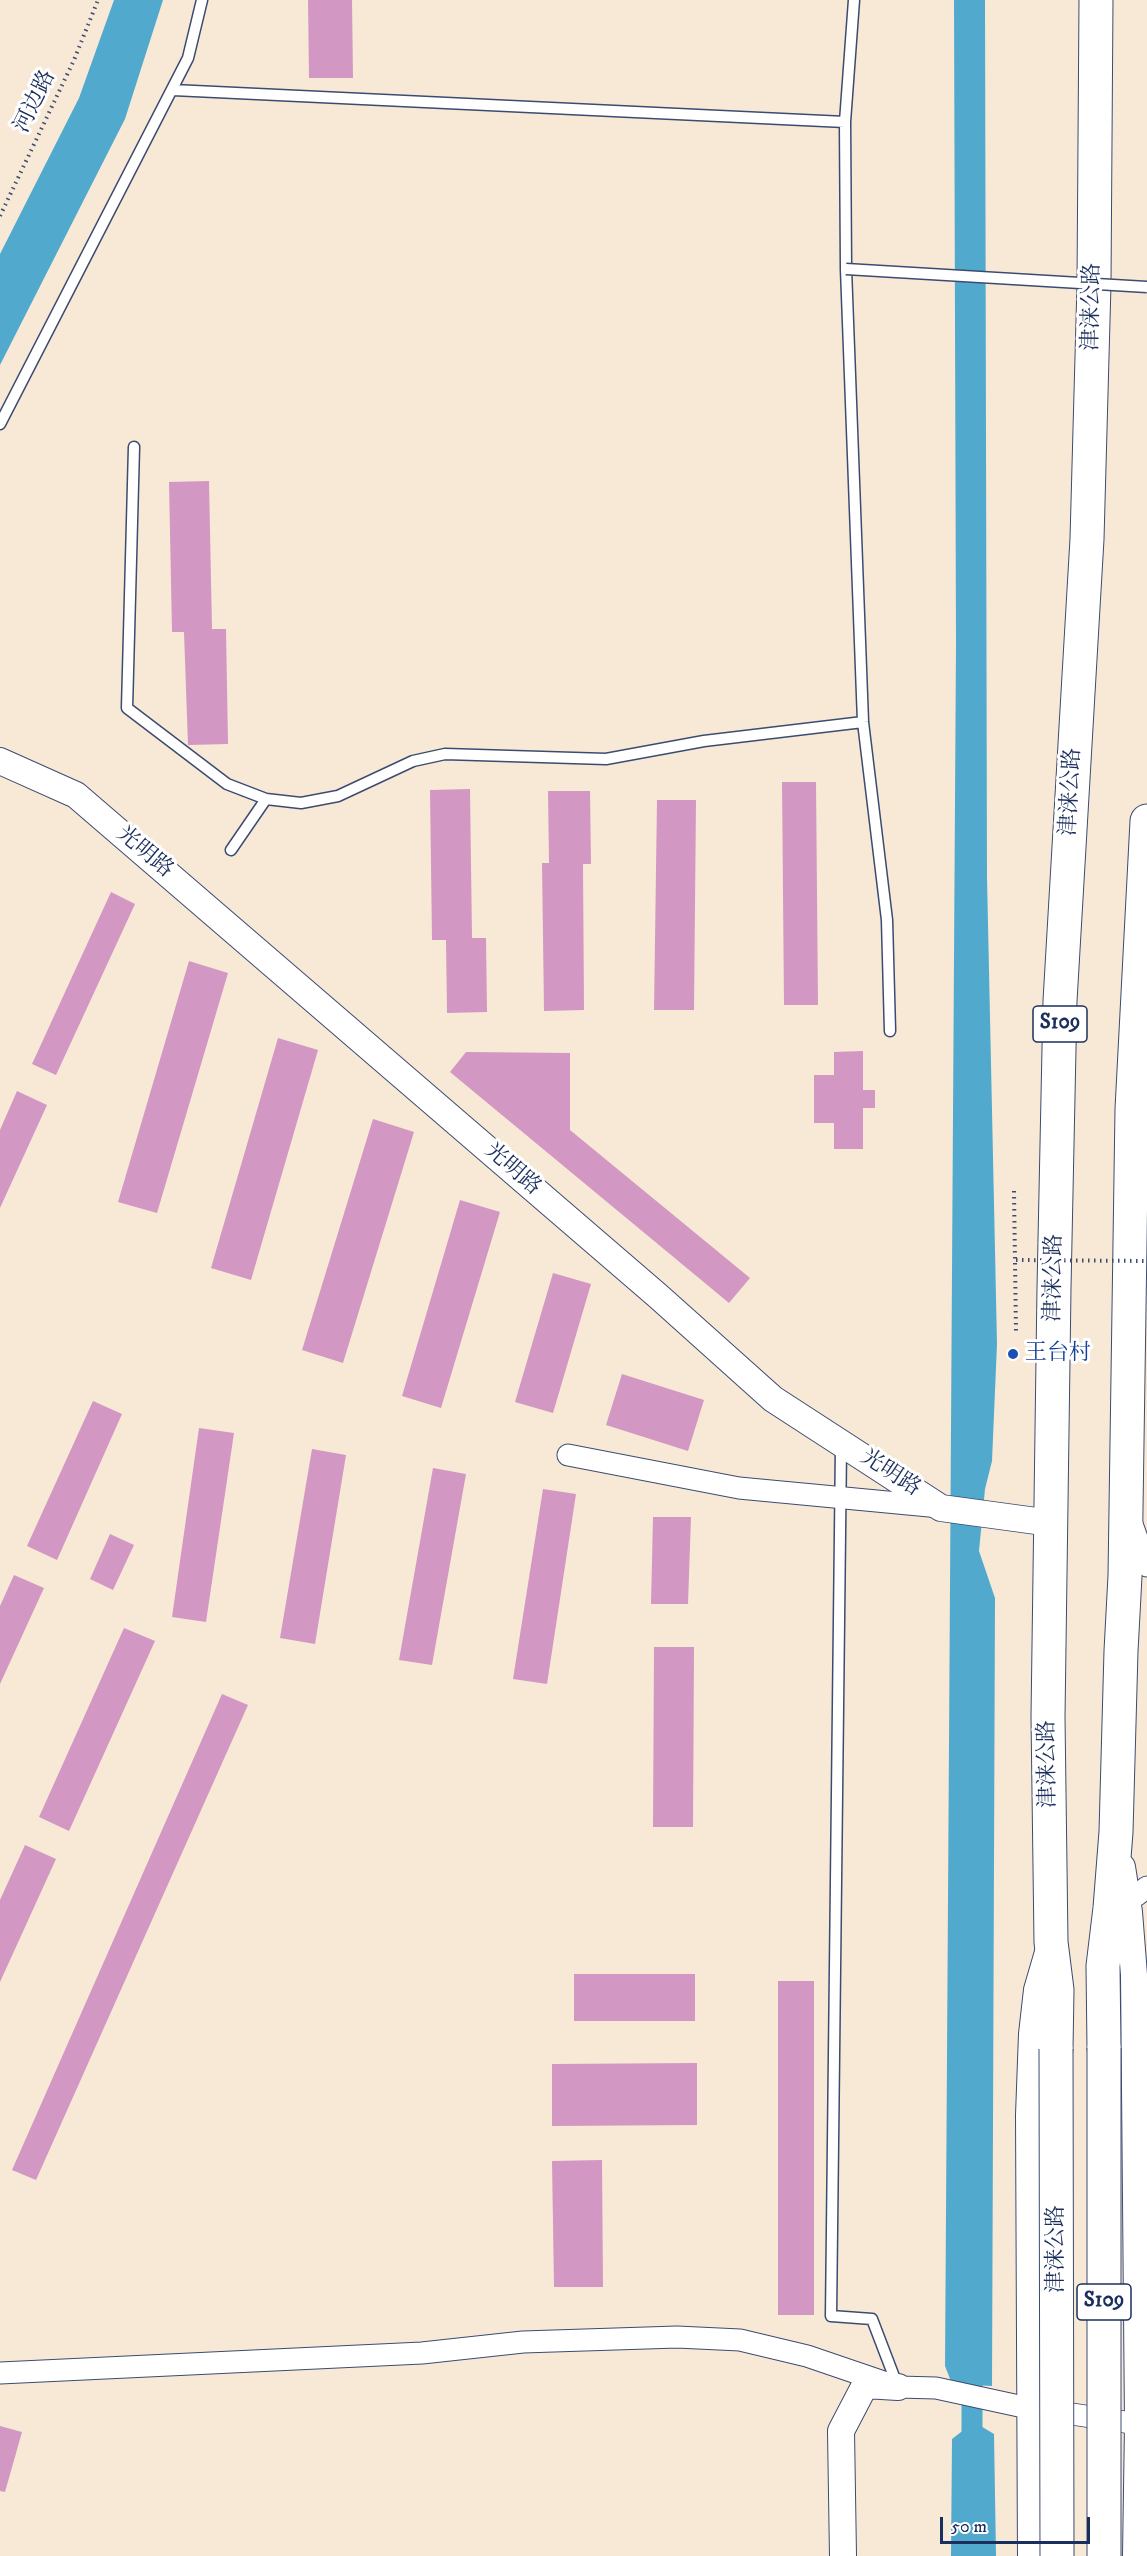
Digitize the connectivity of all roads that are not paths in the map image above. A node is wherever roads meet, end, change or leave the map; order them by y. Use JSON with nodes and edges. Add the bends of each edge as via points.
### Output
{"nodes":[{"id":1,"x":202,"y":0,"type":"edge"},
{"id":2,"x":854,"y":0,"type":"edge"},
{"id":3,"x":1096,"y":0,"type":"edge"},
{"id":4,"x":173,"y":90,"type":"junction"},
{"id":5,"x":845,"y":122,"type":"junction"},
{"id":6,"x":846,"y":269,"type":"junction"},
{"id":7,"x":1094,"y":284,"type":"junction"},
{"id":8,"x":1147,"y":287,"type":"edge"},
{"id":9,"x":0,"y":424,"type":"edge"},
{"id":10,"x":134,"y":447,"type":"dead end"},
{"id":11,"x":862,"y":722,"type":"junction"},
{"id":12,"x":0,"y":761,"type":"edge"},
{"id":13,"x":266,"y":799,"type":"junction"},
{"id":14,"x":1147,"y":821,"type":"edge"},
{"id":15,"x":231,"y":850,"type":"dead end"},
{"id":16,"x":890,"y":1031,"type":"dead end"},
{"id":17,"x":841,"y":1442,"type":"junction"},
{"id":18,"x":568,"y":1455,"type":"dead end"},
{"id":19,"x":840,"y":1498,"type":"junction"},
{"id":20,"x":1125,"y":1503,"type":"junction"},
{"id":21,"x":940,"y":1508,"type":"junction"},
{"id":22,"x":1052,"y":1523,"type":"junction"},
{"id":23,"x":1147,"y":1566,"type":"edge"},
{"id":24,"x":1128,"y":1898,"type":"edge"},
{"id":25,"x":1051,"y":1942,"type":"junction"},
{"id":26,"x":0,"y":2373,"type":"edge"},
{"id":27,"x":898,"y":2387,"type":"junction"},
{"id":28,"x":1025,"y":2407,"type":"junction"},
{"id":29,"x":1138,"y":2424,"type":"junction"},
{"id":30,"x":843,"y":2556,"type":"edge"},
{"id":31,"x":1031,"y":2556,"type":"edge"},
{"id":32,"x":1057,"y":2556,"type":"edge"},
{"id":33,"x":1104,"y":2556,"type":"edge"},
{"id":34,"x":1136,"y":2556,"type":"edge"}],
"edges":[{"from":1,"to":4,"type":"lane","via":[[188,58]]},
{"from":2,"to":5,"type":"lane"},
{"from":3,"to":7,"type":"highway","name":"津涞公路","number":"S109"},
{"from":4,"to":5,"type":"lane"},
{"from":4,"to":9,"type":"lane"},
{"from":5,"to":6,"type":"lane"},
{"from":6,"to":7,"type":"lane","bridge":true},
{"from":6,"to":11,"type":"lane"},
{"from":7,"to":8,"type":"lane","bridge":true},
{"from":7,"to":22,"type":"highway","name":"津涞公路","number":"S109","via":[[1088,539],[1060,1001]]},
{"from":10,"to":13,"type":"lane","via":[[127,708],[227,784]]},
{"from":11,"to":13,"type":"lane","via":[[704,741],[606,759],[445,754],[413,761],[338,796],[301,803]]},
{"from":11,"to":16,"type":"lane","via":[[887,920]]},
{"from":12,"to":17,"type":"street","name":"光明路","via":[[76,795],[773,1399]]},
{"from":13,"to":15,"type":"lane"},
{"from":14,"to":20,"type":"highway","name":"津涞公路","number":"S109","via":[[1132,1109]]},
{"from":17,"to":19,"type":"lane"},
{"from":17,"to":21,"type":"street","name":"光明路"},
{"from":18,"to":19,"type":"street","via":[[739,1488]]},
{"from":19,"to":21,"type":"street"},
{"from":19,"to":27,"type":"lane","via":[[831,2316],[872,2319]]},
{"from":20,"to":23,"type":"street"},
{"from":20,"to":24,"type":"highway","name":"津涞公路","number":"S109","via":[[1116,1832]]},
{"from":21,"to":22,"type":"street","name":"光明路"},
{"from":22,"to":25,"type":"highway","name":"津涞公路","number":"S109","via":[[1048,1717]]},
{"from":24,"to":29,"type":"street","via":[[1134,1975]]},
{"from":24,"to":33,"type":"highway","name":"津涞公路","number":"S109","bridge":true,"via":[[1103,1966]]},
{"from":25,"to":28,"type":"street","via":[[1036,1990],[1032,2034]]},
{"from":25,"to":32,"type":"highway","name":"津涞公路","number":"S109","bridge":true,"via":[[1057,1990]]},
{"from":26,"to":27,"type":"street","via":[[422,2353],[523,2342],[677,2337],[740,2340],[807,2356]]},
{"from":27,"to":28,"type":"street","via":[[936,2388]]},
{"from":27,"to":30,"type":"street","via":[[865,2385],[841,2432]]},
{"from":28,"to":29,"type":"street"},
{"from":28,"to":31,"type":"street"},
{"from":29,"to":34,"type":"street"}]}
